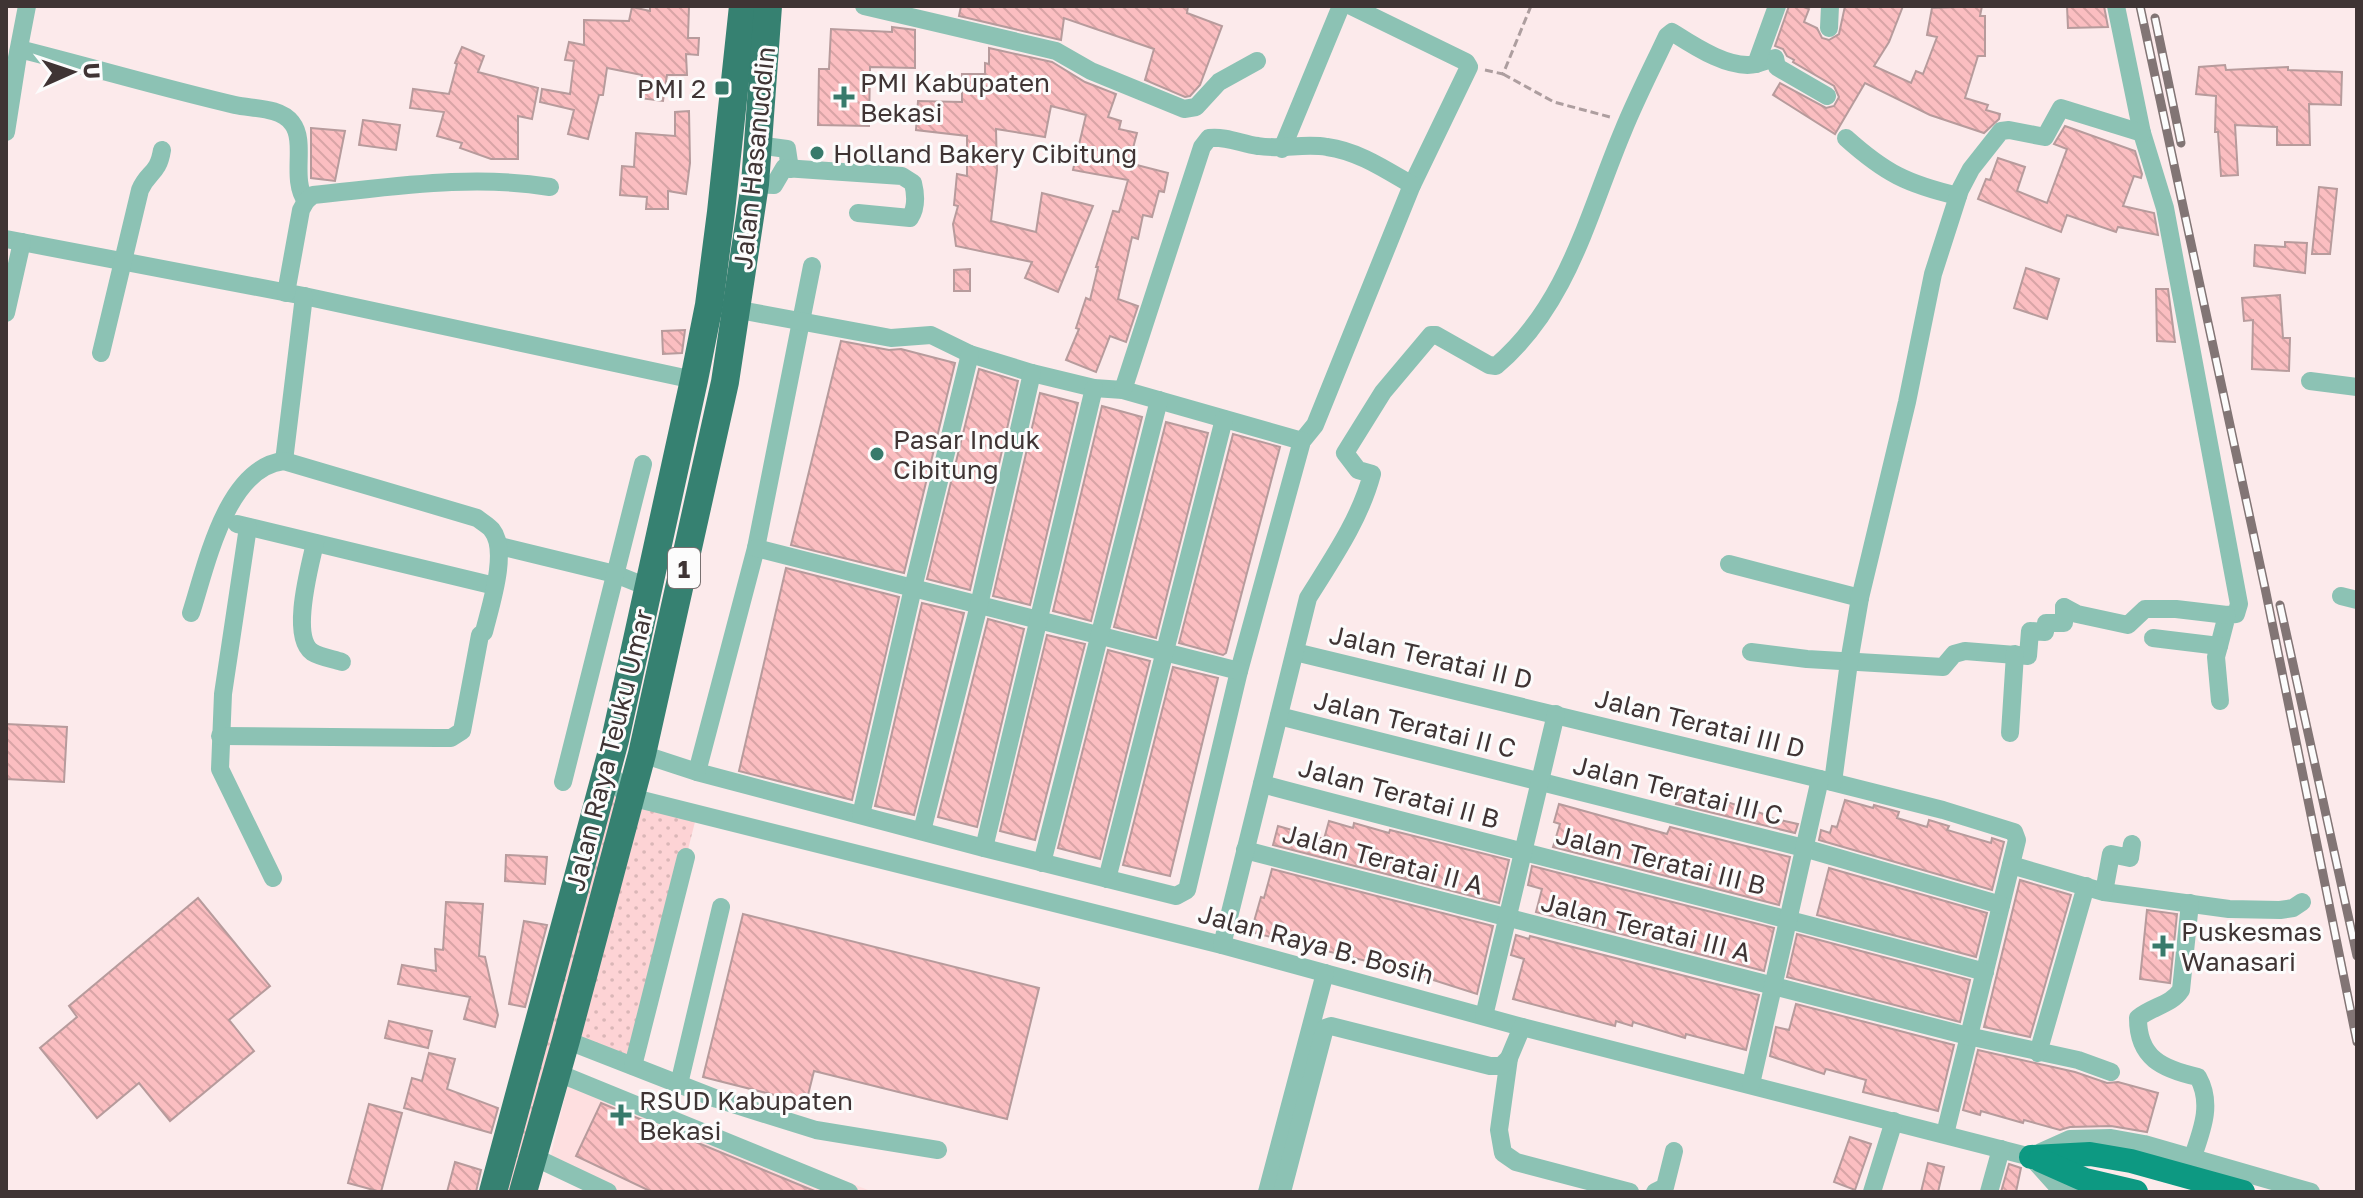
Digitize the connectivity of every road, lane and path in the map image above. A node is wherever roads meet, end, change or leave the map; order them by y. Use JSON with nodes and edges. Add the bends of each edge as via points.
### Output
{"nodes":[{"id":1,"x":27,"y":6,"type":"edge"},
{"id":2,"x":743,"y":6,"type":"edge"},
{"id":3,"x":768,"y":6,"type":"edge"},
{"id":4,"x":864,"y":6,"type":"edge"},
{"id":5,"x":949,"y":6,"type":"edge"},
{"id":6,"x":1341,"y":6,"type":"edge"},
{"id":7,"x":1351,"y":6,"type":"edge"},
{"id":8,"x":1531,"y":6,"type":"edge"},
{"id":9,"x":1777,"y":6,"type":"edge"},
{"id":10,"x":1830,"y":6,"type":"edge"},
{"id":11,"x":2116,"y":6,"type":"edge"},
{"id":12,"x":903,"y":10,"type":"edge"},
{"id":13,"x":940,"y":23,"type":"junction"},
{"id":14,"x":1829,"y":28,"type":"dead end"},
{"id":15,"x":19,"y":49,"type":"junction"},
{"id":16,"x":1257,"y":61,"type":"dead end"},
{"id":17,"x":1756,"y":64,"type":"junction"},
{"id":18,"x":1469,"y":67,"type":"junction"},
{"id":19,"x":1503,"y":74,"type":"junction"},
{"id":20,"x":1827,"y":96,"type":"dead end"},
{"id":21,"x":6,"y":99,"type":"edge"},
{"id":22,"x":1616,"y":110,"type":"dead end"},
{"id":23,"x":6,"y":132,"type":"edge"},
{"id":24,"x":2142,"y":133,"type":"junction"},
{"id":25,"x":1846,"y":138,"type":"dead end"},
{"id":26,"x":758,"y":145,"type":"junction"},
{"id":27,"x":1282,"y":149,"type":"junction"},
{"id":28,"x":162,"y":150,"type":"dead end"},
{"id":29,"x":790,"y":169,"type":"junction"},
{"id":30,"x":755,"y":184,"type":"junction"},
{"id":31,"x":1412,"y":185,"type":"junction"},
{"id":32,"x":550,"y":187,"type":"dead end"},
{"id":33,"x":1958,"y":196,"type":"junction"},
{"id":34,"x":306,"y":201,"type":"junction"},
{"id":35,"x":858,"y":213,"type":"dead end"},
{"id":36,"x":14,"y":240,"type":"edge"},
{"id":37,"x":122,"y":260,"type":"junction"},
{"id":38,"x":812,"y":266,"type":"dead end"},
{"id":39,"x":295,"y":294,"type":"junction"},
{"id":40,"x":709,"y":305,"type":"junction"},
{"id":41,"x":737,"y":309,"type":"junction"},
{"id":42,"x":6,"y":313,"type":"edge"},
{"id":43,"x":801,"y":320,"type":"junction"},
{"id":44,"x":101,"y":353,"type":"dead end"},
{"id":45,"x":970,"y":354,"type":"junction"},
{"id":46,"x":1032,"y":373,"type":"junction"},
{"id":47,"x":694,"y":380,"type":"junction"},
{"id":48,"x":2310,"y":381,"type":"dead end"},
{"id":49,"x":2357,"y":387,"type":"edge"},
{"id":50,"x":1094,"y":388,"type":"junction"},
{"id":51,"x":1123,"y":390,"type":"junction"},
{"id":52,"x":1159,"y":400,"type":"junction"},
{"id":53,"x":1224,"y":419,"type":"junction"},
{"id":54,"x":1302,"y":441,"type":"junction"},
{"id":55,"x":284,"y":461,"type":"junction"},
{"id":56,"x":643,"y":464,"type":"dead end"},
{"id":57,"x":222,"y":520,"type":"junction"},
{"id":58,"x":248,"y":527,"type":"junction"},
{"id":59,"x":315,"y":543,"type":"junction"},
{"id":60,"x":500,"y":546,"type":"junction"},
{"id":61,"x":756,"y":548,"type":"junction"},
{"id":62,"x":1729,"y":564,"type":"dead end"},
{"id":63,"x":615,"y":574,"type":"junction"},
{"id":64,"x":495,"y":586,"type":"junction"},
{"id":65,"x":650,"y":588,"type":"junction"},
{"id":66,"x":913,"y":588,"type":"junction"},
{"id":67,"x":1860,"y":598,"type":"junction"},
{"id":68,"x":979,"y":605,"type":"junction"},
{"id":69,"x":191,"y":613,"type":"dead end"},
{"id":70,"x":2227,"y":615,"type":"junction"},
{"id":71,"x":1040,"y":620,"type":"junction"},
{"id":72,"x":1100,"y":635,"type":"junction"},
{"id":73,"x":2153,"y":638,"type":"dead end"},
{"id":74,"x":2219,"y":646,"type":"junction"},
{"id":75,"x":1165,"y":652,"type":"junction"},
{"id":76,"x":1295,"y":652,"type":"junction"},
{"id":77,"x":1751,"y":652,"type":"dead end"},
{"id":78,"x":2015,"y":654,"type":"junction"},
{"id":79,"x":342,"y":662,"type":"dead end"},
{"id":80,"x":1849,"y":662,"type":"junction"},
{"id":81,"x":1239,"y":671,"type":"junction"},
{"id":82,"x":2220,"y":701,"type":"dead end"},
{"id":83,"x":1556,"y":714,"type":"junction"},
{"id":84,"x":1279,"y":716,"type":"junction"},
{"id":85,"x":2010,"y":733,"type":"dead end"},
{"id":86,"x":220,"y":736,"type":"junction"},
{"id":87,"x":642,"y":754,"type":"junction"},
{"id":88,"x":609,"y":761,"type":"junction"},
{"id":89,"x":697,"y":772,"type":"junction"},
{"id":90,"x":1826,"y":781,"type":"junction"},
{"id":91,"x":563,"y":782,"type":"dead end"},
{"id":92,"x":1539,"y":782,"type":"junction"},
{"id":93,"x":1262,"y":784,"type":"junction"},
{"id":94,"x":630,"y":797,"type":"junction"},
{"id":95,"x":861,"y":815,"type":"junction"},
{"id":96,"x":922,"y":831,"type":"junction"},
{"id":97,"x":2132,"y":844,"type":"dead end"},
{"id":98,"x":984,"y":848,"type":"junction"},
{"id":99,"x":1804,"y":848,"type":"junction"},
{"id":100,"x":1245,"y":850,"type":"junction"},
{"id":101,"x":1522,"y":853,"type":"junction"},
{"id":102,"x":686,"y":857,"type":"dead end"},
{"id":103,"x":1042,"y":863,"type":"junction"},
{"id":104,"x":2011,"y":865,"type":"junction"},
{"id":105,"x":273,"y":878,"type":"dead end"},
{"id":106,"x":1107,"y":879,"type":"junction"},
{"id":107,"x":2095,"y":889,"type":"junction"},
{"id":108,"x":2302,"y":902,"type":"dead end"},
{"id":109,"x":2190,"y":903,"type":"junction"},
{"id":110,"x":2001,"y":905,"type":"junction"},
{"id":111,"x":721,"y":907,"type":"dead end"},
{"id":112,"x":1788,"y":918,"type":"junction"},
{"id":113,"x":1507,"y":919,"type":"junction"},
{"id":114,"x":1222,"y":945,"type":"junction"},
{"id":115,"x":1985,"y":972,"type":"junction"},
{"id":116,"x":1325,"y":973,"type":"junction"},
{"id":117,"x":1773,"y":986,"type":"junction"},
{"id":118,"x":1484,"y":1016,"type":"junction"},
{"id":119,"x":1522,"y":1027,"type":"junction"},
{"id":120,"x":1968,"y":1036,"type":"junction"},
{"id":121,"x":566,"y":1040,"type":"junction"},
{"id":122,"x":2038,"y":1053,"type":"junction"},
{"id":123,"x":1509,"y":1058,"type":"junction"},
{"id":124,"x":633,"y":1066,"type":"junction"},
{"id":125,"x":2111,"y":1072,"type":"dead end"},
{"id":126,"x":558,"y":1073,"type":"junction"},
{"id":127,"x":679,"y":1084,"type":"junction"},
{"id":128,"x":1751,"y":1084,"type":"junction"},
{"id":129,"x":1894,"y":1121,"type":"junction"},
{"id":130,"x":1945,"y":1134,"type":"junction"},
{"id":131,"x":506,"y":1144,"type":"junction"},
{"id":132,"x":2001,"y":1149,"type":"junction"},
{"id":133,"x":938,"y":1150,"type":"dead end"},
{"id":134,"x":1674,"y":1151,"type":"dead end"},
{"id":135,"x":534,"y":1157,"type":"junction"},
{"id":136,"x":2031,"y":1157,"type":"junction"},
{"id":137,"x":2192,"y":1159,"type":"junction"},
{"id":138,"x":493,"y":1192,"type":"edge"},
{"id":139,"x":523,"y":1192,"type":"edge"},
{"id":140,"x":608,"y":1192,"type":"edge"},
{"id":141,"x":849,"y":1192,"type":"edge"},
{"id":142,"x":1267,"y":1192,"type":"edge"},
{"id":143,"x":1282,"y":1192,"type":"edge"},
{"id":144,"x":1630,"y":1192,"type":"edge"},
{"id":145,"x":1655,"y":1192,"type":"edge"},
{"id":146,"x":1872,"y":1192,"type":"edge"},
{"id":147,"x":1989,"y":1192,"type":"edge"},
{"id":148,"x":2069,"y":1192,"type":"edge"},
{"id":149,"x":2136,"y":1192,"type":"edge"},
{"id":150,"x":2243,"y":1192,"type":"edge"},
{"id":151,"x":2311,"y":1192,"type":"edge"}],
"edges":[{"from":1,"to":15,"type":"street"},
{"from":2,"to":40,"type":"highway","name":"Jalan Hasanuddin","number":"1"},
{"from":3,"to":26,"type":"highway","name":"Jalan Hasanuddin","number":"1"},
{"from":4,"to":12,"type":"street"},
{"from":5,"to":13,"type":"street"},
{"from":6,"to":27,"type":"street"},
{"from":7,"to":18,"type":"street"},
{"from":8,"to":19,"type":"path"},
{"from":9,"to":17,"type":"street"},
{"from":10,"to":14,"type":"street"},
{"from":11,"to":24,"type":"street"},
{"from":12,"to":13,"type":"street"},
{"from":13,"to":16,"type":"street","via":[[1056,51],[1184,109],[1196,107],[1219,82]]},
{"from":15,"to":21,"type":"street"},
{"from":15,"to":23,"type":"street"},
{"from":15,"to":34,"type":"street","via":[[284,115],[296,128],[298,176]]},
{"from":17,"to":20,"type":"street","via":[[1775,58],[1777,67]]},
{"from":17,"to":76,"type":"street","via":[[1727,61],[1672,32],[1667,36],[1623,132],[1576,257],[1543,314],[1496,366],[1431,335],[1383,392],[1345,453],[1358,470],[1372,474],[1366,496],[1308,598]]},
{"from":18,"to":19,"type":"path"},
{"from":18,"to":31,"type":"street"},
{"from":19,"to":22,"type":"path","via":[[1554,102],[1614,118]]},
{"from":24,"to":33,"type":"street","via":[[2061,108],[2045,137],[2001,131],[1971,169]]},
{"from":24,"to":70,"type":"street","via":[[2165,208],[2239,604],[2236,614]]},
{"from":25,"to":33,"type":"street","via":[[1899,178]]},
{"from":26,"to":29,"type":"street","via":[[787,149]]},
{"from":26,"to":30,"type":"highway","name":"Jalan Hasanuddin","number":"1"},
{"from":27,"to":31,"type":"street","via":[[1328,147],[1367,159]]},
{"from":27,"to":51,"type":"street","via":[[1219,137],[1209,138],[1202,147]]},
{"from":28,"to":37,"type":"street","via":[[156,170],[140,190]]},
{"from":29,"to":30,"type":"street","via":[[784,168],[774,185]]},
{"from":29,"to":35,"type":"street","via":[[902,176],[913,183],[916,199],[910,218]]},
{"from":30,"to":41,"type":"highway","name":"Jalan Hasanuddin","number":"1"},
{"from":31,"to":54,"type":"street","via":[[1315,425]]},
{"from":32,"to":34,"type":"street","via":[[487,180],[430,183],[313,195]]},
{"from":33,"to":67,"type":"street","via":[[1933,274]]},
{"from":34,"to":39,"type":"street"},
{"from":36,"to":37,"type":"street"},
{"from":36,"to":42,"type":"street"},
{"from":37,"to":39,"type":"street"},
{"from":37,"to":44,"type":"street"},
{"from":38,"to":43,"type":"street"},
{"from":39,"to":47,"type":"street"},
{"from":39,"to":55,"type":"street"},
{"from":40,"to":41,"type":"street"},
{"from":40,"to":47,"type":"highway","name":"Jalan Raya Teuku Umar","number":"1"},
{"from":41,"to":43,"type":"street"},
{"from":41,"to":87,"type":"highway","name":"Jalan Raya Teuku Umar","number":"1"},
{"from":43,"to":45,"type":"street","via":[[891,338],[931,335]]},
{"from":43,"to":61,"type":"street"},
{"from":45,"to":46,"type":"street"},
{"from":45,"to":66,"type":"street"},
{"from":46,"to":50,"type":"street"},
{"from":46,"to":68,"type":"street"},
{"from":47,"to":65,"type":"highway","name":"Jalan Raya Teuku Umar","number":"1"},
{"from":48,"to":49,"type":"street"},
{"from":50,"to":51,"type":"street"},
{"from":50,"to":71,"type":"street"},
{"from":51,"to":52,"type":"street"},
{"from":52,"to":53,"type":"street"},
{"from":52,"to":72,"type":"street"},
{"from":53,"to":54,"type":"street"},
{"from":53,"to":75,"type":"street"},
{"from":54,"to":81,"type":"street"},
{"from":55,"to":57,"type":"street","via":[[269,463],[252,475]]},
{"from":55,"to":60,"type":"street","via":[[477,518]]},
{"from":56,"to":63,"type":"street"},
{"from":57,"to":58,"type":"street"},
{"from":57,"to":69,"type":"street"},
{"from":58,"to":59,"type":"street"},
{"from":58,"to":86,"type":"street"},
{"from":59,"to":64,"type":"street"},
{"from":59,"to":79,"type":"street","via":[[303,602],[306,645],[313,653]]},
{"from":60,"to":63,"type":"street"},
{"from":60,"to":64,"type":"street"},
{"from":61,"to":66,"type":"street"},
{"from":61,"to":89,"type":"street"},
{"from":62,"to":67,"type":"street"},
{"from":63,"to":65,"type":"street"},
{"from":63,"to":91,"type":"street"},
{"from":64,"to":86,"type":"street","via":[[462,731],[451,738]]},
{"from":65,"to":88,"type":"highway","name":"Jalan Raya Teuku Umar","number":"1"},
{"from":66,"to":68,"type":"street"},
{"from":66,"to":95,"type":"street"},
{"from":67,"to":80,"type":"street"},
{"from":68,"to":71,"type":"street"},
{"from":68,"to":96,"type":"street"},
{"from":70,"to":74,"type":"street"},
{"from":70,"to":78,"type":"street","via":[[2145,609],[2128,625],[2064,607],[2064,623],[2046,623],[2045,632],[2031,631],[2029,655]]},
{"from":71,"to":72,"type":"street"},
{"from":71,"to":98,"type":"street"},
{"from":72,"to":75,"type":"street"},
{"from":72,"to":103,"type":"street"},
{"from":73,"to":74,"type":"street"},
{"from":74,"to":82,"type":"street"},
{"from":75,"to":81,"type":"street"},
{"from":75,"to":106,"type":"street"},
{"from":76,"to":83,"type":"street","name":"Jalan Teratai II D"},
{"from":76,"to":84,"type":"street"},
{"from":77,"to":80,"type":"street"},
{"from":78,"to":80,"type":"street","via":[[1965,651],[1954,654],[1943,667]]},
{"from":78,"to":85,"type":"street"},
{"from":80,"to":90,"type":"street"},
{"from":81,"to":106,"type":"street","via":[[1187,890],[1176,896]]},
{"from":83,"to":90,"type":"street","name":"Jalan Teratai III D"},
{"from":83,"to":92,"type":"street"},
{"from":84,"to":92,"type":"street","name":"Jalan Teratai II C"},
{"from":84,"to":93,"type":"street"},
{"from":86,"to":105,"type":"street","via":[[220,769]]},
{"from":87,"to":89,"type":"street"},
{"from":87,"to":94,"type":"highway","name":"Jalan Raya Teuku Umar","number":"1"},
{"from":88,"to":94,"type":"street","via":[[619,789]]},
{"from":88,"to":131,"type":"highway","name":"Jalan Raya Teuku Umar","number":"1"},
{"from":89,"to":95,"type":"street"},
{"from":90,"to":99,"type":"street"},
{"from":90,"to":104,"type":"street","name":"Jalan Teratai III D","via":[[2014,832]]},
{"from":92,"to":99,"type":"street","name":"Jalan Teratai III C"},
{"from":92,"to":101,"type":"street"},
{"from":93,"to":100,"type":"street"},
{"from":93,"to":101,"type":"street","name":"Jalan Teratai II B"},
{"from":94,"to":114,"type":"street","name":"Jalan Raya B. Bosih"},
{"from":94,"to":121,"type":"highway","name":"Jalan Raya Teuku Umar","number":"1"},
{"from":95,"to":96,"type":"street"},
{"from":96,"to":98,"type":"street"},
{"from":97,"to":107,"type":"street","via":[[2130,858],[2111,854]]},
{"from":98,"to":103,"type":"street"},
{"from":99,"to":110,"type":"street","name":"Jalan Teratai III C"},
{"from":99,"to":112,"type":"street"},
{"from":100,"to":113,"type":"street","name":"Jalan Teratai II A"},
{"from":100,"to":114,"type":"street"},
{"from":101,"to":112,"type":"street","name":"Jalan Teratai III B"},
{"from":101,"to":113,"type":"street"},
{"from":102,"to":124,"type":"street"},
{"from":103,"to":106,"type":"street"},
{"from":104,"to":107,"type":"street"},
{"from":104,"to":110,"type":"street"},
{"from":107,"to":109,"type":"street"},
{"from":107,"to":122,"type":"street"},
{"from":108,"to":109,"type":"street","via":[[2293,908],[2253,910]]},
{"from":109,"to":137,"type":"street","via":[[2181,990],[2174,1001],[2154,1006],[2138,1018],[2141,1043],[2155,1061],[2198,1077],[2206,1091],[2205,1121]]},
{"from":110,"to":115,"type":"street"},
{"from":111,"to":127,"type":"street"},
{"from":112,"to":115,"type":"street","name":"Jalan Teratai III B"},
{"from":112,"to":117,"type":"street"},
{"from":113,"to":117,"type":"street","name":"Jalan Teratai III A"},
{"from":113,"to":118,"type":"street"},
{"from":114,"to":116,"type":"street","name":"Jalan Raya B. Bosih"},
{"from":115,"to":120,"type":"street"},
{"from":116,"to":118,"type":"street","name":"Jalan Raya B. Bosih"},
{"from":116,"to":142,"type":"street"},
{"from":117,"to":120,"type":"street","name":"Jalan Teratai III A"},
{"from":117,"to":128,"type":"street"},
{"from":118,"to":119,"type":"street","name":"Jalan Raya B. Bosih"},
{"from":119,"to":123,"type":"street"},
{"from":119,"to":128,"type":"street","name":"Jalan Raya B. Bosih"},
{"from":120,"to":122,"type":"street","name":"Jalan Teratai III A"},
{"from":120,"to":130,"type":"street"},
{"from":121,"to":124,"type":"street"},
{"from":121,"to":126,"type":"highway","name":"Jalan Raya Teuku Umar","number":"1"},
{"from":122,"to":125,"type":"street","name":"Jalan Teratai III A"},
{"from":123,"to":143,"type":"street","via":[[1501,1066],[1490,1066],[1325,1028]]},
{"from":123,"to":144,"type":"street","via":[[1499,1130],[1503,1153],[1516,1162]]},
{"from":124,"to":127,"type":"street"},
{"from":126,"to":135,"type":"highway","name":"Jalan Raya Teuku Umar","number":"1"},
{"from":126,"to":141,"type":"street"},
{"from":127,"to":133,"type":"street","via":[[816,1130]]},
{"from":128,"to":129,"type":"street","name":"Jalan Raya B. Bosih"},
{"from":129,"to":130,"type":"street","name":"Jalan Raya B. Bosih"},
{"from":129,"to":146,"type":"street"},
{"from":130,"to":132,"type":"street","name":"Jalan Raya B. Bosih"},
{"from":131,"to":135,"type":"highway"},
{"from":131,"to":138,"type":"highway","name":"Jalan Raya Teuku Umar","number":"1"},
{"from":132,"to":136,"type":"street","name":"Jalan Raya B. Bosih"},
{"from":132,"to":147,"type":"street"},
{"from":134,"to":145,"type":"street","via":[[1665,1187]]},
{"from":135,"to":139,"type":"highway","name":"Jalan Raya Teuku Umar","number":"1"},
{"from":135,"to":140,"type":"street"},
{"from":136,"to":137,"type":"street","via":[[2070,1139],[2092,1137],[2144,1144]]},
{"from":136,"to":148,"type":"street"},
{"from":136,"to":149,"type":"main road","via":[[2085,1180]]},
{"from":136,"to":150,"type":"main road","via":[[2090,1154]]},
{"from":137,"to":151,"type":"street"}]}
